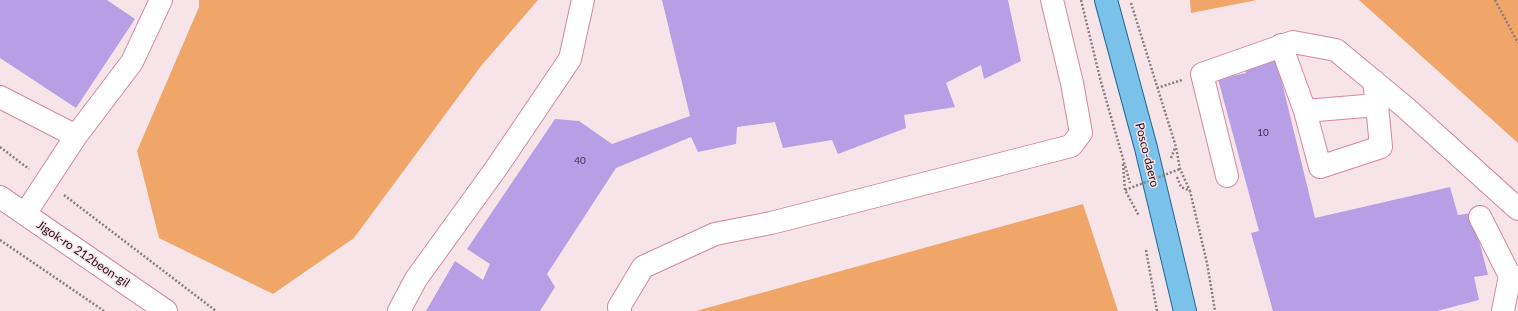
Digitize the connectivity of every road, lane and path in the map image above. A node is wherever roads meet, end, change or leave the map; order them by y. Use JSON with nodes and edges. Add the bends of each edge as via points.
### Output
{"nodes":[{"id":1,"x":161,"y":0,"type":"edge"},
{"id":2,"x":583,"y":0,"type":"edge"},
{"id":3,"x":1052,"y":0,"type":"edge"},
{"id":4,"x":1081,"y":0,"type":"edge"},
{"id":5,"x":1106,"y":0,"type":"edge"},
{"id":6,"x":1130,"y":0,"type":"edge"},
{"id":7,"x":1495,"y":0,"type":"edge"},
{"id":8,"x":1518,"y":43,"type":"edge"},
{"id":9,"x":1281,"y":45,"type":"junction"},
{"id":10,"x":1374,"y":81,"type":"junction"},
{"id":11,"x":0,"y":97,"type":"edge"},
{"id":12,"x":1377,"y":105,"type":"junction"},
{"id":13,"x":1305,"y":111,"type":"junction"},
{"id":14,"x":76,"y":136,"type":"junction"},
{"id":15,"x":0,"y":147,"type":"edge"},
{"id":16,"x":1176,"y":147,"type":"junction"},
{"id":17,"x":1123,"y":158,"type":"junction"},
{"id":18,"x":1180,"y":169,"type":"junction"},
{"id":19,"x":1227,"y":176,"type":"dead end"},
{"id":20,"x":46,"y":182,"type":"junction"},
{"id":21,"x":1125,"y":190,"type":"junction"},
{"id":22,"x":1190,"y":191,"type":"junction"},
{"id":23,"x":1133,"y":192,"type":"dead end"},
{"id":24,"x":0,"y":197,"type":"edge"},
{"id":25,"x":1135,"y":199,"type":"dead end"},
{"id":26,"x":1518,"y":209,"type":"edge"},
{"id":27,"x":25,"y":214,"type":"junction"},
{"id":28,"x":1480,"y":217,"type":"dead end"},
{"id":29,"x":0,"y":240,"type":"edge"},
{"id":30,"x":1145,"y":243,"type":"dead end"},
{"id":31,"x":1514,"y":277,"type":"edge"},
{"id":32,"x":104,"y":311,"type":"edge"},
{"id":33,"x":166,"y":311,"type":"edge"},
{"id":34,"x":216,"y":311,"type":"edge"},
{"id":35,"x":399,"y":311,"type":"edge"},
{"id":36,"x":620,"y":311,"type":"edge"},
{"id":37,"x":1157,"y":311,"type":"edge"},
{"id":38,"x":1185,"y":311,"type":"edge"},
{"id":39,"x":1215,"y":311,"type":"edge"},
{"id":40,"x":1503,"y":311,"type":"edge"}],
"edges":[{"from":1,"to":14,"type":"street","via":[[132,62]]},
{"from":2,"to":35,"type":"street","via":[[570,59],[497,167],[416,279]]},
{"from":3,"to":36,"type":"street","via":[[1081,133],[1071,146],[771,223],[715,234],[643,267],[619,308]]},
{"from":4,"to":17,"type":"path"},
{"from":5,"to":38,"type":"main road","name":"Posco-daero","via":[[1146,148]]},
{"from":6,"to":16,"type":"path"},
{"from":7,"to":8,"type":"path"},
{"from":9,"to":10,"type":"street","via":[[1293,42],[1336,50]]},
{"from":9,"to":13,"type":"street"},
{"from":9,"to":19,"type":"street","via":[[1202,74]]},
{"from":10,"to":12,"type":"street"},
{"from":10,"to":26,"type":"street"},
{"from":11,"to":14,"type":"street"},
{"from":12,"to":13,"type":"street"},
{"from":12,"to":13,"type":"street","via":[[1381,147],[1320,167]]},
{"from":14,"to":20,"type":"street"},
{"from":15,"to":20,"type":"path"},
{"from":16,"to":18,"type":"path"},
{"from":16,"to":22,"type":"path","via":[[1170,159],[1181,187]]},
{"from":17,"to":21,"type":"path"},
{"from":17,"to":23,"type":"path"},
{"from":18,"to":21,"type":"path","bridge":true},
{"from":18,"to":22,"type":"path"},
{"from":20,"to":27,"type":"street"},
{"from":20,"to":34,"type":"path"},
{"from":21,"to":25,"type":"path","via":[[1141,220]]},
{"from":22,"to":39,"type":"path"},
{"from":24,"to":27,"type":"street","name":"Jigok-ro 212beon-gil"},
{"from":27,"to":33,"type":"street","name":"Jigok-ro 212beon-gil"},
{"from":28,"to":31,"type":"street"},
{"from":29,"to":32,"type":"path"},
{"from":30,"to":37,"type":"path"},
{"from":31,"to":40,"type":"street"}]}
